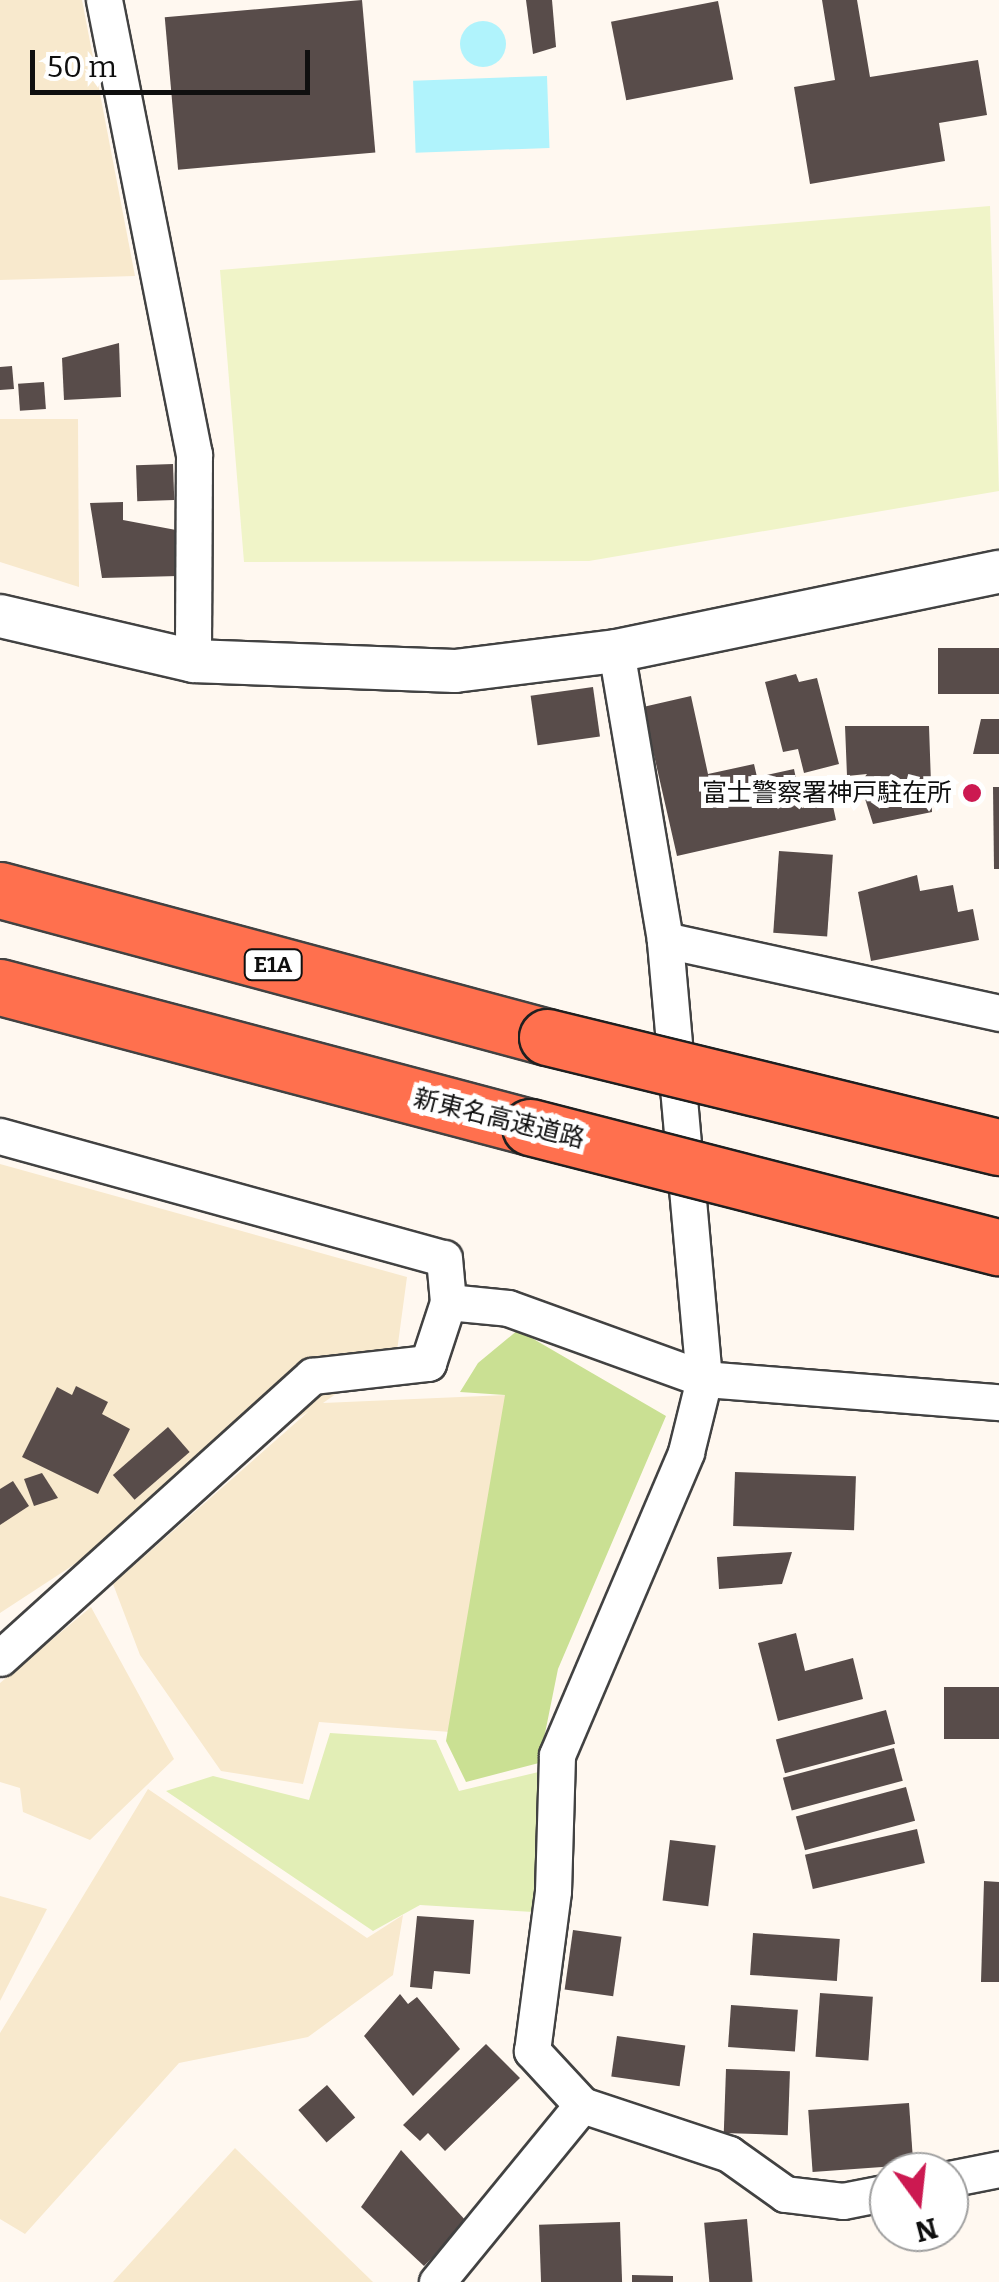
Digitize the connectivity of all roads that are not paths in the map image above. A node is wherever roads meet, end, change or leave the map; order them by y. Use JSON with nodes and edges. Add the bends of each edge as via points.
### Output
{"nodes":[{"id":1,"x":104,"y":0,"type":"edge"},
{"id":2,"x":999,"y":572,"type":"edge"},
{"id":3,"x":0,"y":616,"type":"edge"},
{"id":4,"x":616,"y":651,"type":"junction"},
{"id":5,"x":194,"y":661,"type":"junction"},
{"id":6,"x":0,"y":890,"type":"edge"},
{"id":7,"x":665,"y":940,"type":"junction"},
{"id":8,"x":0,"y":987,"type":"edge"},
{"id":9,"x":999,"y":1013,"type":"edge"},
{"id":10,"x":0,"y":1136,"type":"edge"},
{"id":11,"x":999,"y":1147,"type":"edge"},
{"id":12,"x":999,"y":1247,"type":"edge"},
{"id":13,"x":448,"y":1302,"type":"junction"},
{"id":14,"x":704,"y":1379,"type":"junction"},
{"id":15,"x":999,"y":1402,"type":"edge"},
{"id":16,"x":0,"y":1658,"type":"edge"},
{"id":17,"x":582,"y":2105,"type":"junction"},
{"id":18,"x":999,"y":2169,"type":"edge"},
{"id":19,"x":969,"y":2175,"type":"edge"},
{"id":20,"x":869,"y":2196,"type":"edge"},
{"id":21,"x":437,"y":2282,"type":"edge"}],
"edges":[{"from":1,"to":5,"type":"street","via":[[194,454]]},
{"from":2,"to":4,"type":"street"},
{"from":3,"to":5,"type":"street"},
{"from":4,"to":5,"type":"street","via":[[455,671]]},
{"from":4,"to":7,"type":"street"},
{"from":6,"to":11,"type":"highway","number":"E1A","bridge":true,"via":[[547,1037]]},
{"from":7,"to":9,"type":"street"},
{"from":7,"to":14,"type":"street"},
{"from":8,"to":12,"type":"highway","name":"新東名高速道路","bridge":true},
{"from":10,"to":13,"type":"street","via":[[444,1258]]},
{"from":13,"to":14,"type":"street","via":[[508,1308]]},
{"from":13,"to":16,"type":"street","via":[[428,1363],[312,1376]]},
{"from":14,"to":15,"type":"street"},
{"from":14,"to":17,"type":"street","via":[[686,1452],[557,1755],[553,1892],[532,2050]]},
{"from":17,"to":20,"type":"street","via":[[728,2154],[785,2194],[842,2201]]},
{"from":17,"to":21,"type":"street"},
{"from":18,"to":19,"type":"street"}]}
